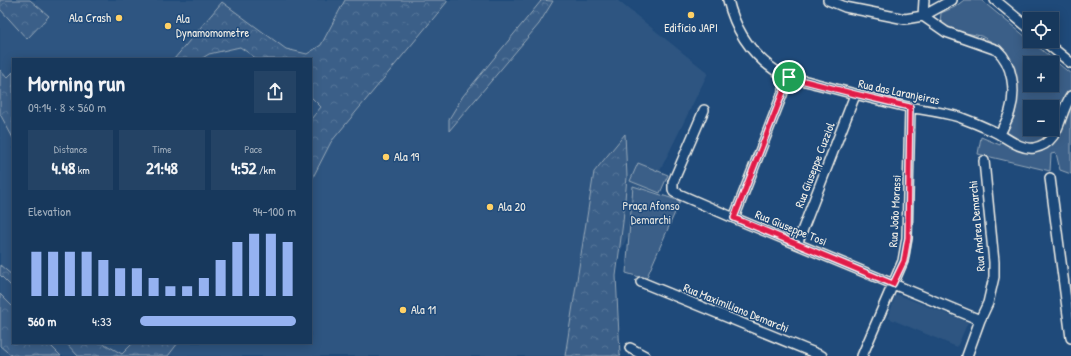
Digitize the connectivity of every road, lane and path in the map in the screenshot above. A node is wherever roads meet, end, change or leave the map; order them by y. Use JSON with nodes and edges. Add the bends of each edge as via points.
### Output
{"nodes":[{"id":1,"x":728,"y":0,"type":"edge"},
{"id":2,"x":828,"y":0,"type":"edge"},
{"id":3,"x":924,"y":0,"type":"edge"},
{"id":4,"x":952,"y":0,"type":"edge"},
{"id":5,"x":995,"y":0,"type":"edge"},
{"id":6,"x":923,"y":16,"type":"junction"},
{"id":7,"x":1023,"y":23,"type":"edge"},
{"id":8,"x":1053,"y":48,"type":"edge"},
{"id":9,"x":1071,"y":63,"type":"edge"},
{"id":10,"x":789,"y":77,"type":"junction"},
{"id":11,"x":855,"y":94,"type":"junction"},
{"id":12,"x":1071,"y":96,"type":"edge"},
{"id":13,"x":910,"y":107,"type":"junction"},
{"id":14,"x":704,"y":110,"type":"dead end"},
{"id":15,"x":1000,"y":134,"type":"junction"},
{"id":16,"x":984,"y":161,"type":"dead end"},
{"id":17,"x":1050,"y":178,"type":"dead end"},
{"id":18,"x":734,"y":218,"type":"junction"},
{"id":19,"x":797,"y":244,"type":"junction"},
{"id":20,"x":641,"y":282,"type":"dead end"},
{"id":21,"x":893,"y":284,"type":"junction"},
{"id":22,"x":980,"y":320,"type":"junction"},
{"id":23,"x":1071,"y":338,"type":"edge"},
{"id":24,"x":630,"y":348,"type":"dead end"},
{"id":25,"x":645,"y":356,"type":"edge"},
{"id":26,"x":822,"y":356,"type":"edge"},
{"id":27,"x":862,"y":356,"type":"edge"},
{"id":28,"x":967,"y":356,"type":"edge"}],
"edges":[{"from":1,"to":10,"type":"street","name":"Rua das Laranjeiras","via":[[732,16],[755,53],[777,71]]},
{"from":2,"to":6,"type":"street","via":[[845,7],[895,18]]},
{"from":3,"to":6,"type":"street"},
{"from":4,"to":6,"type":"street"},
{"from":5,"to":7,"type":"street"},
{"from":6,"to":15,"type":"street","via":[[946,32],[997,50],[1003,55],[1009,68],[1013,95],[1010,111]]},
{"from":8,"to":9,"type":"street"},
{"from":10,"to":11,"type":"street","name":"Rua das Laranjeiras"},
{"from":10,"to":18,"type":"street"},
{"from":11,"to":13,"type":"street","name":"Rua das Laranjeiras"},
{"from":11,"to":19,"type":"street","name":"Rua Giuseppe Cuzziol"},
{"from":12,"to":15,"type":"street","name":"Rua das Laranjeiras","via":[[1057,132],[1047,142],[1034,148],[1019,146]]},
{"from":13,"to":15,"type":"street","name":"Rua das Laranjeiras","via":[[958,117]]},
{"from":13,"to":21,"type":"street","name":"Rua João Morassi","via":[[908,238],[904,261]]},
{"from":14,"to":18,"type":"street","name":"Rua Giuseppe Tosi","via":[[673,182],[673,189],[677,194]]},
{"from":16,"to":22,"type":"street","name":"Rua Andrea Demarchi","via":[[994,277],[988,303]]},
{"from":17,"to":23,"type":"street"},
{"from":18,"to":19,"type":"street","name":"Rua Giuseppe Tosi"},
{"from":19,"to":21,"type":"street","name":"Rua Giuseppe Tosi"},
{"from":20,"to":26,"type":"street","name":"Rua Maximiliano Demarchi"},
{"from":21,"to":22,"type":"street","name":"Rua Giuseppe Tosi"},
{"from":21,"to":27,"type":"street","name":"Rua João Morassi"},
{"from":22,"to":28,"type":"street","name":"Rua Andrea Demarchi"},
{"from":24,"to":25,"type":"street"}]}
